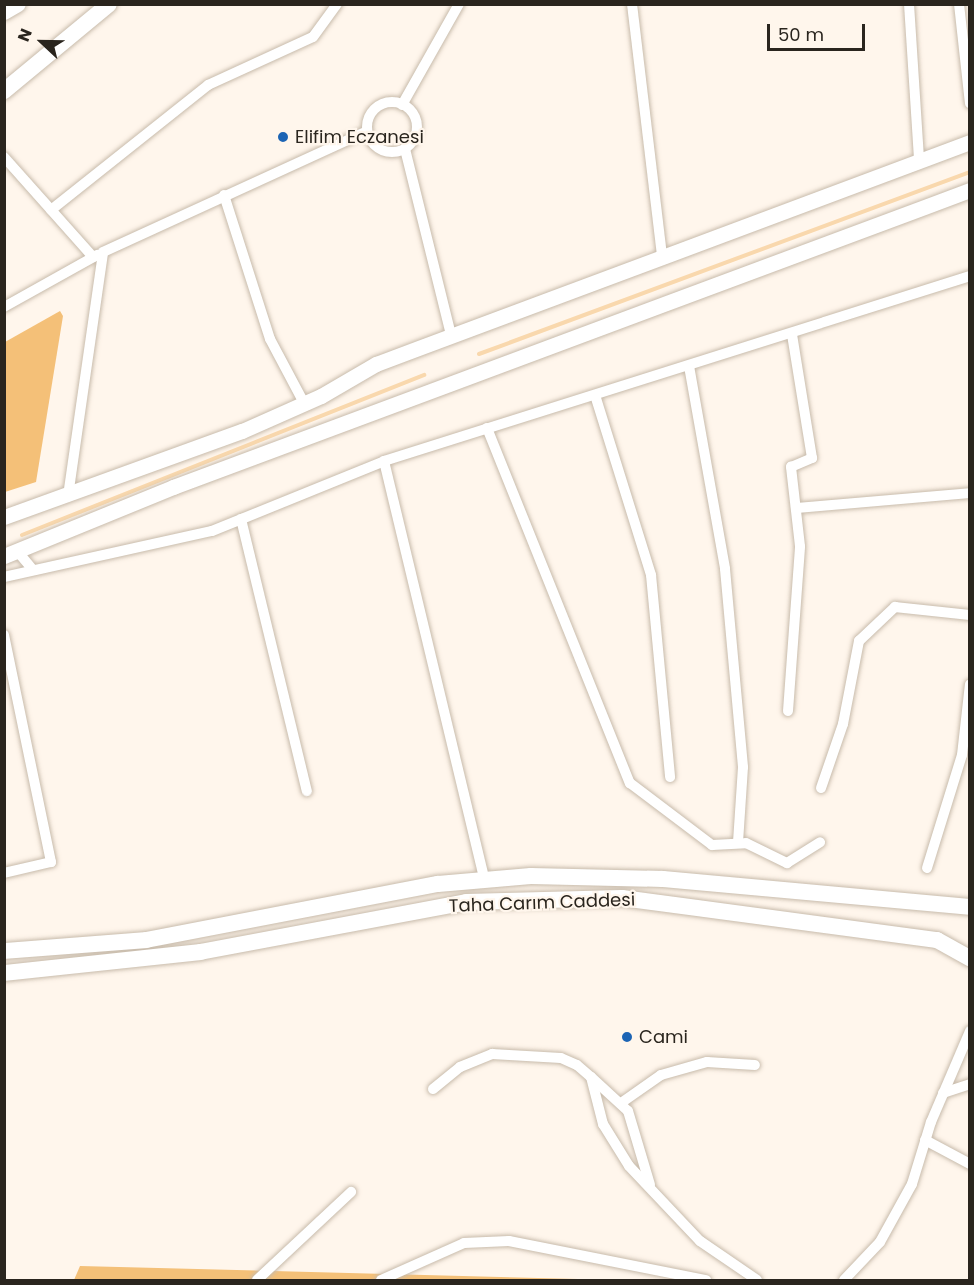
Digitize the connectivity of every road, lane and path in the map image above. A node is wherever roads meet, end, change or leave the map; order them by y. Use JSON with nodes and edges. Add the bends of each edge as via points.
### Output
{"nodes":[{"id":1,"x":18,"y":4,"type":"edge"},
{"id":2,"x":109,"y":4,"type":"edge"},
{"id":3,"x":337,"y":4,"type":"edge"},
{"id":4,"x":459,"y":4,"type":"edge"},
{"id":5,"x":632,"y":4,"type":"edge"},
{"id":6,"x":909,"y":4,"type":"edge"},
{"id":7,"x":959,"y":4,"type":"edge"},
{"id":8,"x":4,"y":12,"type":"edge"},
{"id":9,"x":4,"y":91,"type":"edge"},
{"id":10,"x":969,"y":103,"type":"edge"},
{"id":11,"x":402,"y":105,"type":"junction"},
{"id":12,"x":367,"y":131,"type":"junction"},
{"id":13,"x":969,"y":142,"type":"edge"},
{"id":14,"x":405,"y":149,"type":"junction"},
{"id":15,"x":4,"y":157,"type":"edge"},
{"id":16,"x":919,"y":160,"type":"junction"},
{"id":17,"x":969,"y":190,"type":"edge"},
{"id":18,"x":224,"y":195,"type":"junction"},
{"id":19,"x":51,"y":210,"type":"junction"},
{"id":20,"x":98,"y":254,"type":"junction"},
{"id":21,"x":662,"y":257,"type":"junction"},
{"id":22,"x":969,"y":276,"type":"edge"},
{"id":23,"x":4,"y":307,"type":"edge"},
{"id":24,"x":792,"y":334,"type":"junction"},
{"id":25,"x":451,"y":335,"type":"junction"},
{"id":26,"x":689,"y":366,"type":"junction"},
{"id":27,"x":595,"y":395,"type":"junction"},
{"id":28,"x":304,"y":403,"type":"junction"},
{"id":29,"x":487,"y":428,"type":"junction"},
{"id":30,"x":384,"y":461,"type":"junction"},
{"id":31,"x":969,"y":493,"type":"edge"},
{"id":32,"x":68,"y":496,"type":"junction"},
{"id":33,"x":795,"y":508,"type":"junction"},
{"id":34,"x":4,"y":517,"type":"edge"},
{"id":35,"x":241,"y":519,"type":"junction"},
{"id":36,"x":4,"y":541,"type":"edge"},
{"id":37,"x":11,"y":554,"type":"edge"},
{"id":38,"x":33,"y":570,"type":"junction"},
{"id":39,"x":4,"y":577,"type":"edge"},
{"id":40,"x":969,"y":615,"type":"edge"},
{"id":41,"x":4,"y":635,"type":"edge"},
{"id":42,"x":969,"y":684,"type":"edge"},
{"id":43,"x":788,"y":711,"type":"dead end"},
{"id":44,"x":966,"y":757,"type":"edge"},
{"id":45,"x":670,"y":777,"type":"dead end"},
{"id":46,"x":821,"y":788,"type":"dead end"},
{"id":47,"x":307,"y":791,"type":"dead end"},
{"id":48,"x":820,"y":842,"type":"dead end"},
{"id":49,"x":738,"y":843,"type":"junction"},
{"id":50,"x":927,"y":868,"type":"dead end"},
{"id":51,"x":4,"y":873,"type":"edge"},
{"id":52,"x":484,"y":879,"type":"junction"},
{"id":53,"x":969,"y":907,"type":"edge"},
{"id":54,"x":4,"y":951,"type":"edge"},
{"id":55,"x":969,"y":958,"type":"edge"},
{"id":56,"x":4,"y":973,"type":"edge"},
{"id":57,"x":969,"y":1031,"type":"edge"},
{"id":58,"x":755,"y":1065,"type":"dead end"},
{"id":59,"x":591,"y":1077,"type":"junction"},
{"id":60,"x":969,"y":1084,"type":"edge"},
{"id":61,"x":434,"y":1089,"type":"dead end"},
{"id":62,"x":943,"y":1093,"type":"junction"},
{"id":63,"x":621,"y":1103,"type":"junction"},
{"id":64,"x":925,"y":1140,"type":"junction"},
{"id":65,"x":969,"y":1164,"type":"edge"},
{"id":66,"x":650,"y":1185,"type":"junction"},
{"id":67,"x":351,"y":1192,"type":"dead end"},
{"id":68,"x":257,"y":1281,"type":"edge"},
{"id":69,"x":381,"y":1281,"type":"edge"},
{"id":70,"x":706,"y":1281,"type":"edge"},
{"id":71,"x":757,"y":1281,"type":"edge"},
{"id":72,"x":844,"y":1281,"type":"edge"}],
"edges":[{"from":1,"to":8,"type":"main road"},
{"from":2,"to":9,"type":"main road"},
{"from":3,"to":19,"type":"street","via":[[313,37],[208,85]]},
{"from":4,"to":11,"type":"street"},
{"from":5,"to":21,"type":"street"},
{"from":6,"to":16,"type":"street"},
{"from":7,"to":10,"type":"street"},
{"from":11,"to":12,"type":"street","via":[[376,108]]},
{"from":11,"to":14,"type":"street","via":[[413,113],[417,129]]},
{"from":12,"to":14,"type":"street","via":[[381,150]]},
{"from":12,"to":18,"type":"street"},
{"from":13,"to":16,"type":"main road"},
{"from":14,"to":25,"type":"street"},
{"from":15,"to":19,"type":"street"},
{"from":16,"to":21,"type":"main road"},
{"from":17,"to":37,"type":"main road","via":[[173,487]]},
{"from":18,"to":20,"type":"street"},
{"from":18,"to":28,"type":"street","via":[[270,339]]},
{"from":19,"to":20,"type":"street"},
{"from":20,"to":23,"type":"street"},
{"from":20,"to":32,"type":"street"},
{"from":21,"to":25,"type":"main road"},
{"from":22,"to":24,"type":"street"},
{"from":24,"to":26,"type":"street"},
{"from":24,"to":33,"type":"street","via":[[812,458],[791,467]]},
{"from":25,"to":28,"type":"main road","via":[[376,364]]},
{"from":26,"to":27,"type":"street"},
{"from":26,"to":49,"type":"street","via":[[725,569],[743,767]]},
{"from":27,"to":29,"type":"street"},
{"from":27,"to":45,"type":"street","via":[[651,575]]},
{"from":28,"to":32,"type":"main road"},
{"from":29,"to":30,"type":"street"},
{"from":29,"to":49,"type":"street","via":[[630,783],[703,841],[722,847]]},
{"from":30,"to":35,"type":"street"},
{"from":30,"to":52,"type":"street"},
{"from":31,"to":33,"type":"street"},
{"from":32,"to":34,"type":"main road"},
{"from":33,"to":43,"type":"street","via":[[798,605]]},
{"from":35,"to":38,"type":"street","via":[[212,531]]},
{"from":35,"to":47,"type":"street"},
{"from":36,"to":37,"type":"main road"},
{"from":37,"to":38,"type":"street"},
{"from":38,"to":39,"type":"street"},
{"from":40,"to":46,"type":"street","via":[[895,607],[858,641],[843,724]]},
{"from":41,"to":51,"type":"street","via":[[51,862]]},
{"from":42,"to":44,"type":"street"},
{"from":44,"to":50,"type":"street"},
{"from":48,"to":49,"type":"street","via":[[787,863]]},
{"from":52,"to":53,"type":"main road","name":"Taha Carım Caddesi","via":[[631,877]]},
{"from":52,"to":54,"type":"main road","name":"Taha Carım Caddesi","via":[[146,940]]},
{"from":55,"to":56,"type":"main road","name":"Taha Carım Caddesi","via":[[938,940],[622,898],[466,902],[200,952]]},
{"from":57,"to":62,"type":"street"},
{"from":58,"to":63,"type":"street","via":[[707,1062],[670,1072]]},
{"from":59,"to":61,"type":"street","via":[[561,1058],[492,1054],[460,1067]]},
{"from":59,"to":63,"type":"street"},
{"from":59,"to":66,"type":"street","via":[[603,1124],[628,1166]]},
{"from":60,"to":62,"type":"street"},
{"from":62,"to":64,"type":"street"},
{"from":63,"to":66,"type":"street","via":[[635,1126]]},
{"from":64,"to":65,"type":"street"},
{"from":64,"to":72,"type":"street","via":[[912,1184],[880,1242]]},
{"from":66,"to":71,"type":"street","via":[[700,1241]]},
{"from":67,"to":68,"type":"street"},
{"from":69,"to":70,"type":"street","via":[[464,1243],[509,1241]]}]}
